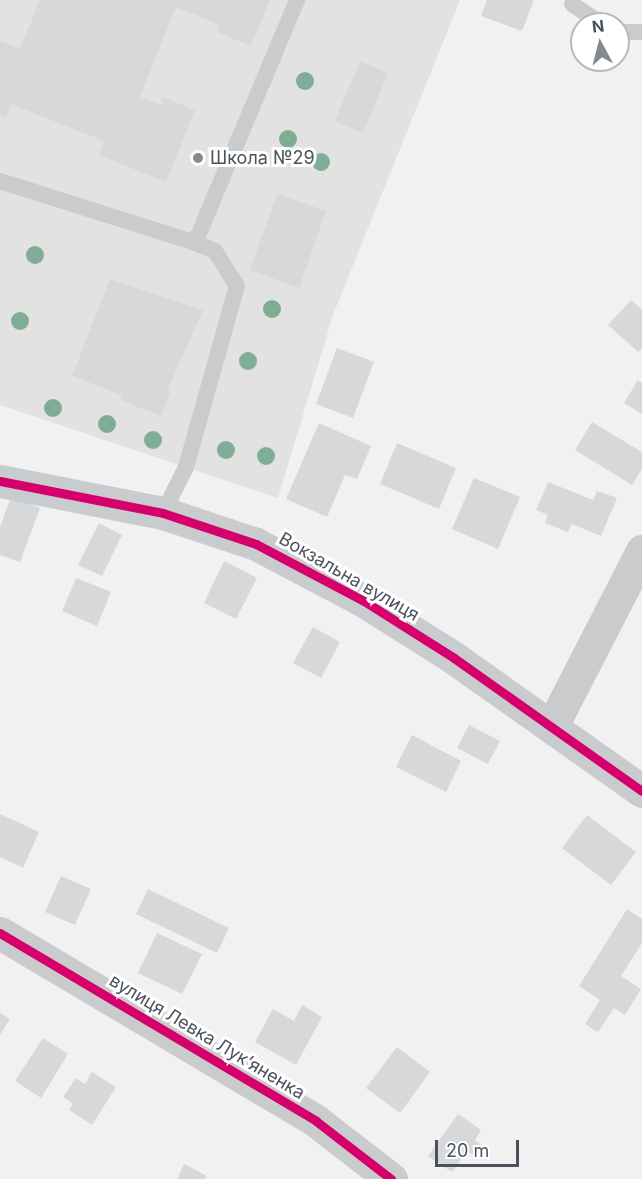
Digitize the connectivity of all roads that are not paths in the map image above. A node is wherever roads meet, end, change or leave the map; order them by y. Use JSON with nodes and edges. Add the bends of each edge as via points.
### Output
{"nodes":[{"id":1,"x":297,"y":0,"type":"edge"},
{"id":2,"x":572,"y":4,"type":"dead end"},
{"id":3,"x":584,"y":12,"type":"edge"},
{"id":4,"x":0,"y":181,"type":"edge"},
{"id":5,"x":195,"y":243,"type":"junction"},
{"id":6,"x":0,"y":481,"type":"edge"},
{"id":7,"x":163,"y":513,"type":"junction"},
{"id":8,"x":642,"y":551,"type":"edge"},
{"id":9,"x":552,"y":726,"type":"junction"},
{"id":10,"x":642,"y":791,"type":"edge"},
{"id":11,"x":0,"y":933,"type":"edge"},
{"id":12,"x":391,"y":1179,"type":"edge"}],
"edges":[{"from":1,"to":5,"type":"lane"},
{"from":2,"to":3,"type":"lane"},
{"from":4,"to":5,"type":"lane"},
{"from":5,"to":7,"type":"lane","via":[[215,251],[237,286],[186,467]]},
{"from":6,"to":7,"type":"street","name":"Вокзальна вулиця"},
{"from":7,"to":9,"type":"street","name":"Вокзальна вулиця","via":[[256,544],[364,601]]},
{"from":8,"to":9,"type":"street"},
{"from":9,"to":10,"type":"street","name":"Вокзальна вулиця"},
{"from":11,"to":12,"type":"street","name":"вулиця Левка Лукʼяненка","via":[[316,1121]]}]}
